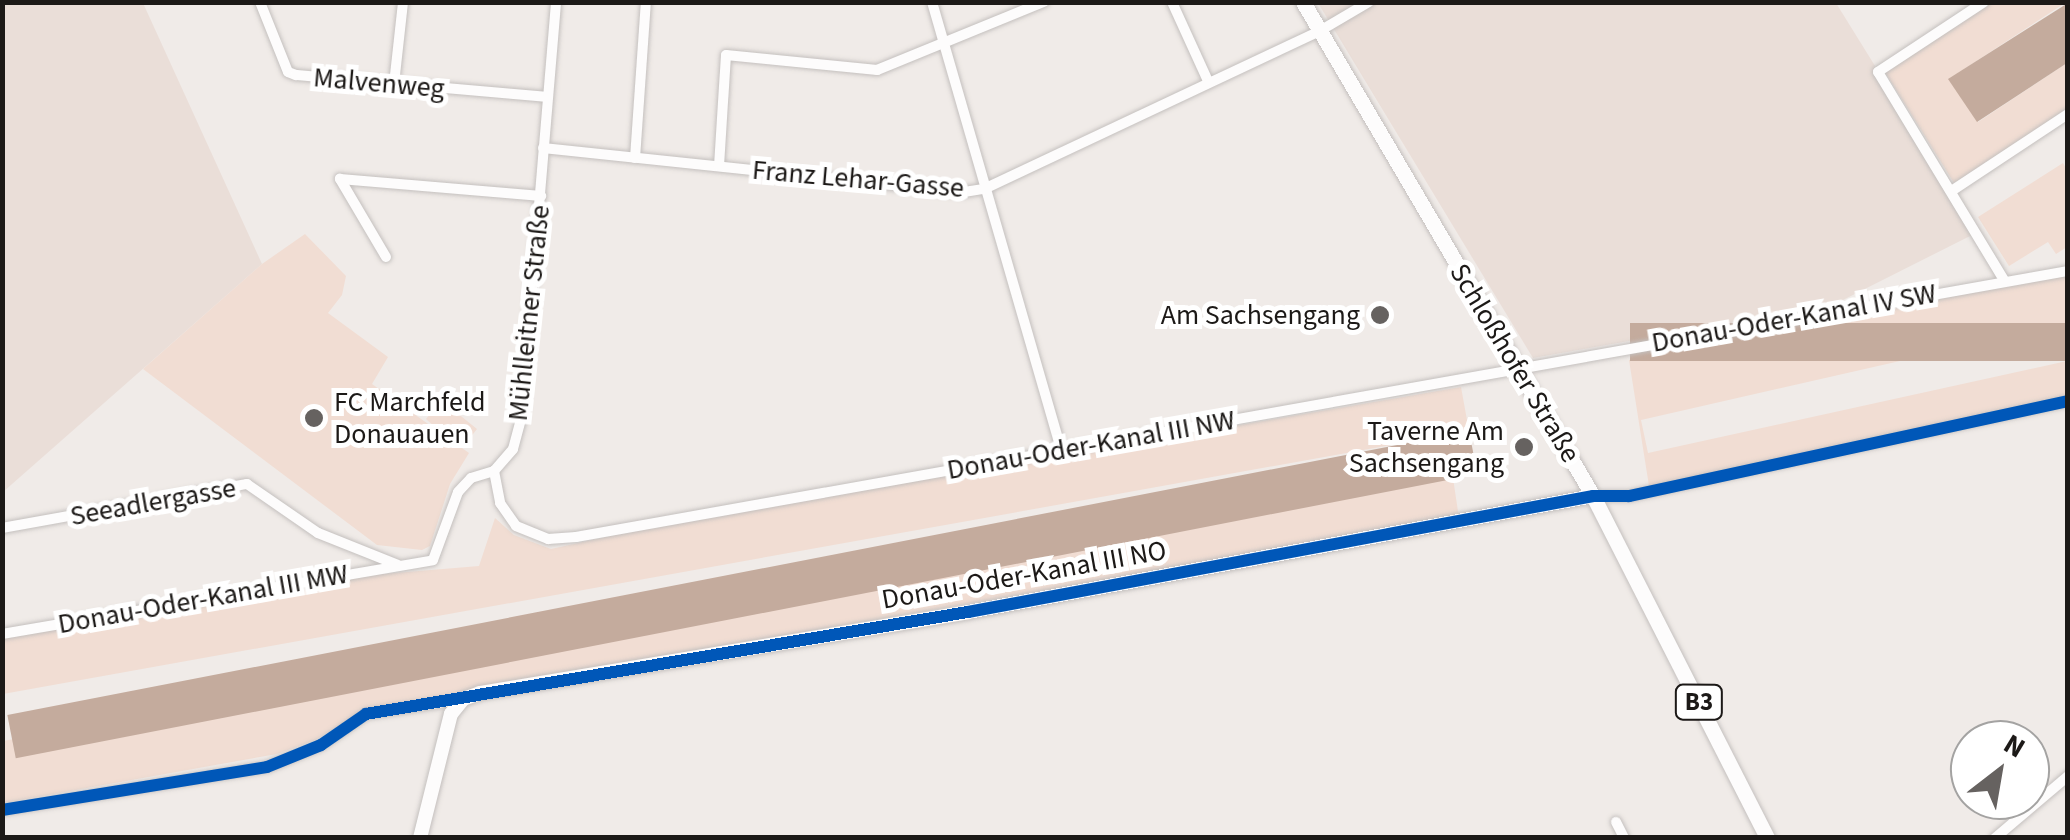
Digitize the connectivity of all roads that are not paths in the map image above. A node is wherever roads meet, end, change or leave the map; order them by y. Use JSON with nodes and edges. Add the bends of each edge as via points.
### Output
{"nodes":[{"id":1,"x":260,"y":2,"type":"edge"},
{"id":2,"x":403,"y":2,"type":"edge"},
{"id":3,"x":545,"y":2,"type":"edge"},
{"id":4,"x":646,"y":2,"type":"edge"},
{"id":5,"x":932,"y":2,"type":"edge"},
{"id":6,"x":1044,"y":2,"type":"edge"},
{"id":7,"x":1172,"y":2,"type":"edge"},
{"id":8,"x":1302,"y":2,"type":"edge"},
{"id":9,"x":1370,"y":2,"type":"edge"},
{"id":10,"x":1984,"y":2,"type":"edge"},
{"id":11,"x":556,"y":3,"type":"edge"},
{"id":12,"x":1318,"y":32,"type":"junction"},
{"id":13,"x":944,"y":44,"type":"junction"},
{"id":14,"x":1208,"y":81,"type":"junction"},
{"id":15,"x":394,"y":84,"type":"junction"},
{"id":16,"x":546,"y":97,"type":"junction"},
{"id":17,"x":2068,"y":114,"type":"edge"},
{"id":18,"x":543,"y":148,"type":"junction"},
{"id":19,"x":635,"y":158,"type":"junction"},
{"id":20,"x":718,"y":166,"type":"junction"},
{"id":21,"x":984,"y":189,"type":"junction"},
{"id":22,"x":1953,"y":190,"type":"junction"},
{"id":23,"x":541,"y":196,"type":"junction"},
{"id":24,"x":386,"y":257,"type":"dead end"},
{"id":25,"x":2068,"y":270,"type":"edge"},
{"id":26,"x":2004,"y":280,"type":"junction"},
{"id":27,"x":1520,"y":369,"type":"junction"},
{"id":28,"x":2068,"y":400,"type":"edge"},
{"id":29,"x":1061,"y":449,"type":"junction"},
{"id":30,"x":494,"y":471,"type":"junction"},
{"id":31,"x":1593,"y":496,"type":"junction"},
{"id":32,"x":2,"y":528,"type":"edge"},
{"id":33,"x":404,"y":567,"type":"junction"},
{"id":34,"x":2,"y":634,"type":"edge"},
{"id":35,"x":463,"y":699,"type":"junction"},
{"id":36,"x":2068,"y":776,"type":"edge"},
{"id":37,"x":2,"y":810,"type":"edge"},
{"id":38,"x":1616,"y":822,"type":"dead end"},
{"id":39,"x":420,"y":838,"type":"edge"},
{"id":40,"x":1624,"y":838,"type":"edge"},
{"id":41,"x":1767,"y":838,"type":"edge"},
{"id":42,"x":1994,"y":838,"type":"edge"}],
"edges":[{"from":1,"to":15,"type":"street","name":"Malvenweg","via":[[288,72]]},
{"from":2,"to":15,"type":"street"},
{"from":3,"to":11,"type":"street"},
{"from":4,"to":19,"type":"street"},
{"from":5,"to":13,"type":"street"},
{"from":6,"to":13,"type":"street"},
{"from":7,"to":14,"type":"street"},
{"from":8,"to":12,"type":"main road","name":"Schloßhofer Straße","number":"B3"},
{"from":9,"to":12,"type":"street","name":"Franz Lehar-Gasse"},
{"from":10,"to":22,"type":"street","via":[[1878,72]]},
{"from":11,"to":16,"type":"street","name":"Mühlleitner Straße"},
{"from":12,"to":14,"type":"street","name":"Franz Lehar-Gasse"},
{"from":12,"to":27,"type":"main road","name":"Schloßhofer Straße","number":"B3"},
{"from":13,"to":20,"type":"street","via":[[877,70],[726,55]]},
{"from":13,"to":21,"type":"street"},
{"from":14,"to":21,"type":"street","name":"Franz Lehar-Gasse"},
{"from":15,"to":16,"type":"street","name":"Malvenweg"},
{"from":16,"to":18,"type":"street","name":"Mühlleitner Straße"},
{"from":17,"to":22,"type":"street"},
{"from":18,"to":19,"type":"street","name":"Franz Lehar-Gasse"},
{"from":18,"to":23,"type":"street","name":"Mühlleitner Straße"},
{"from":19,"to":20,"type":"street","name":"Franz Lehar-Gasse"},
{"from":20,"to":21,"type":"street","name":"Franz Lehar-Gasse"},
{"from":21,"to":29,"type":"street"},
{"from":22,"to":26,"type":"street"},
{"from":23,"to":24,"type":"street","via":[[340,179]]},
{"from":23,"to":30,"type":"street","name":"Mühlleitner Straße","via":[[521,420],[513,449]]},
{"from":25,"to":26,"type":"street","name":"Donau-Oder-Kanal IV SW"},
{"from":26,"to":27,"type":"street","name":"Donau-Oder-Kanal IV SW"},
{"from":27,"to":29,"type":"street","name":"Donau-Oder-Kanal III NW"},
{"from":27,"to":31,"type":"main road","name":"Schloßhofer Straße","number":"B3"},
{"from":28,"to":31,"type":"street","via":[[1629,496]]},
{"from":29,"to":30,"type":"street","name":"Donau-Oder-Kanal III NW","via":[[548,539],[516,526],[500,503]]},
{"from":30,"to":33,"type":"street","name":"Mühlleitner Straße","via":[[471,478],[458,492],[433,560]]},
{"from":31,"to":35,"type":"street","name":"Donau-Oder-Kanal III NO"},
{"from":31,"to":41,"type":"main road","name":"Schloßhofer Straße","number":"B3"},
{"from":32,"to":33,"type":"street","name":"Seeadlergasse","via":[[247,484],[318,533]]},
{"from":33,"to":34,"type":"street","name":"Donau-Oder-Kanal III MW"},
{"from":35,"to":37,"type":"street","via":[[366,714],[321,745],[267,767]]},
{"from":35,"to":39,"type":"street","via":[[444,733]]},
{"from":36,"to":42,"type":"street"},
{"from":38,"to":40,"type":"street"}]}
